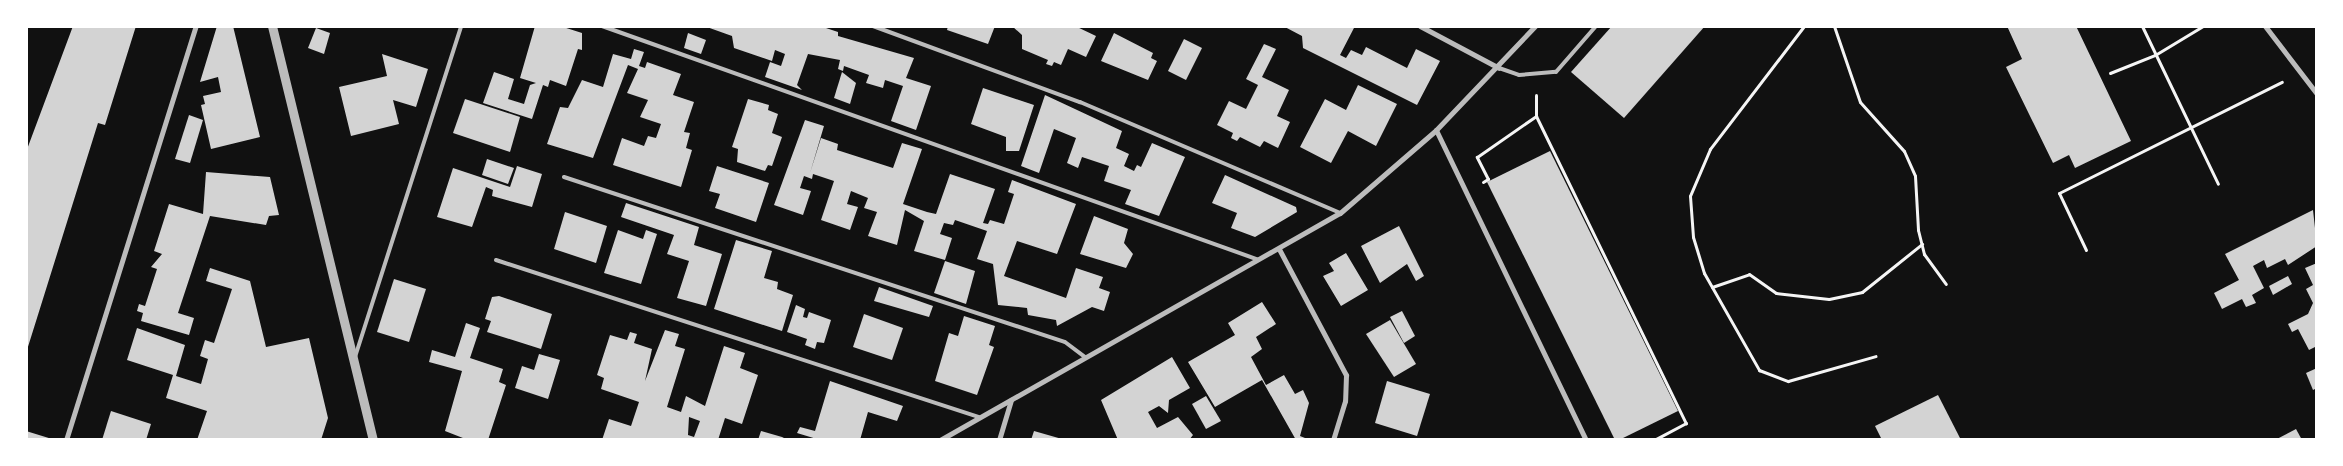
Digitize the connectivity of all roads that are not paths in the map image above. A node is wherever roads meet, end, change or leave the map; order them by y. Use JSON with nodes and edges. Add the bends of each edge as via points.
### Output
{"nodes":[{"id":1,"x":196,"y":26,"type":"edge"},
{"id":2,"x":272,"y":26,"type":"edge"},
{"id":3,"x":462,"y":26,"type":"edge"},
{"id":4,"x":602,"y":26,"type":"edge"},
{"id":5,"x":873,"y":26,"type":"edge"},
{"id":6,"x":1420,"y":26,"type":"edge"},
{"id":7,"x":1535,"y":26,"type":"edge"},
{"id":8,"x":1596,"y":26,"type":"edge"},
{"id":9,"x":2265,"y":26,"type":"edge"},
{"id":10,"x":1500,"y":68,"type":"junction"},
{"id":11,"x":2317,"y":94,"type":"edge"},
{"id":12,"x":1436,"y":130,"type":"junction"},
{"id":13,"x":564,"y":177,"type":"dead end"},
{"id":14,"x":1340,"y":213,"type":"junction"},
{"id":15,"x":1279,"y":249,"type":"junction"},
{"id":16,"x":496,"y":260,"type":"dead end"},
{"id":17,"x":1260,"y":260,"type":"junction"},
{"id":18,"x":1086,"y":358,"type":"junction"},
{"id":19,"x":354,"y":362,"type":"junction"},
{"id":20,"x":1011,"y":400,"type":"junction"},
{"id":21,"x":979,"y":417,"type":"junction"},
{"id":22,"x":66,"y":440,"type":"edge"},
{"id":23,"x":373,"y":440,"type":"edge"},
{"id":24,"x":940,"y":440,"type":"edge"},
{"id":25,"x":999,"y":440,"type":"edge"},
{"id":26,"x":1333,"y":440,"type":"edge"},
{"id":27,"x":1586,"y":440,"type":"edge"}],
"edges":[{"from":1,"to":22,"type":"street"},
{"from":2,"to":19,"type":"street"},
{"from":3,"to":19,"type":"lane"},
{"from":4,"to":17,"type":"lane"},
{"from":5,"to":14,"type":"lane","via":[[1080,102]]},
{"from":6,"to":10,"type":"street"},
{"from":7,"to":10,"type":"street"},
{"from":8,"to":10,"type":"lane","via":[[1556,72],[1537,75]]},
{"from":9,"to":11,"type":"street"},
{"from":10,"to":12,"type":"street"},
{"from":12,"to":14,"type":"street"},
{"from":12,"to":27,"type":"street"},
{"from":13,"to":18,"type":"lane","via":[[1065,342]]},
{"from":14,"to":15,"type":"street"},
{"from":15,"to":17,"type":"street"},
{"from":15,"to":26,"type":"street","via":[[1346,374],[1345,401]]},
{"from":16,"to":21,"type":"lane"},
{"from":17,"to":18,"type":"street"},
{"from":18,"to":20,"type":"street"},
{"from":19,"to":23,"type":"street"},
{"from":20,"to":21,"type":"street"},
{"from":20,"to":25,"type":"street"},
{"from":21,"to":24,"type":"street"}]}
